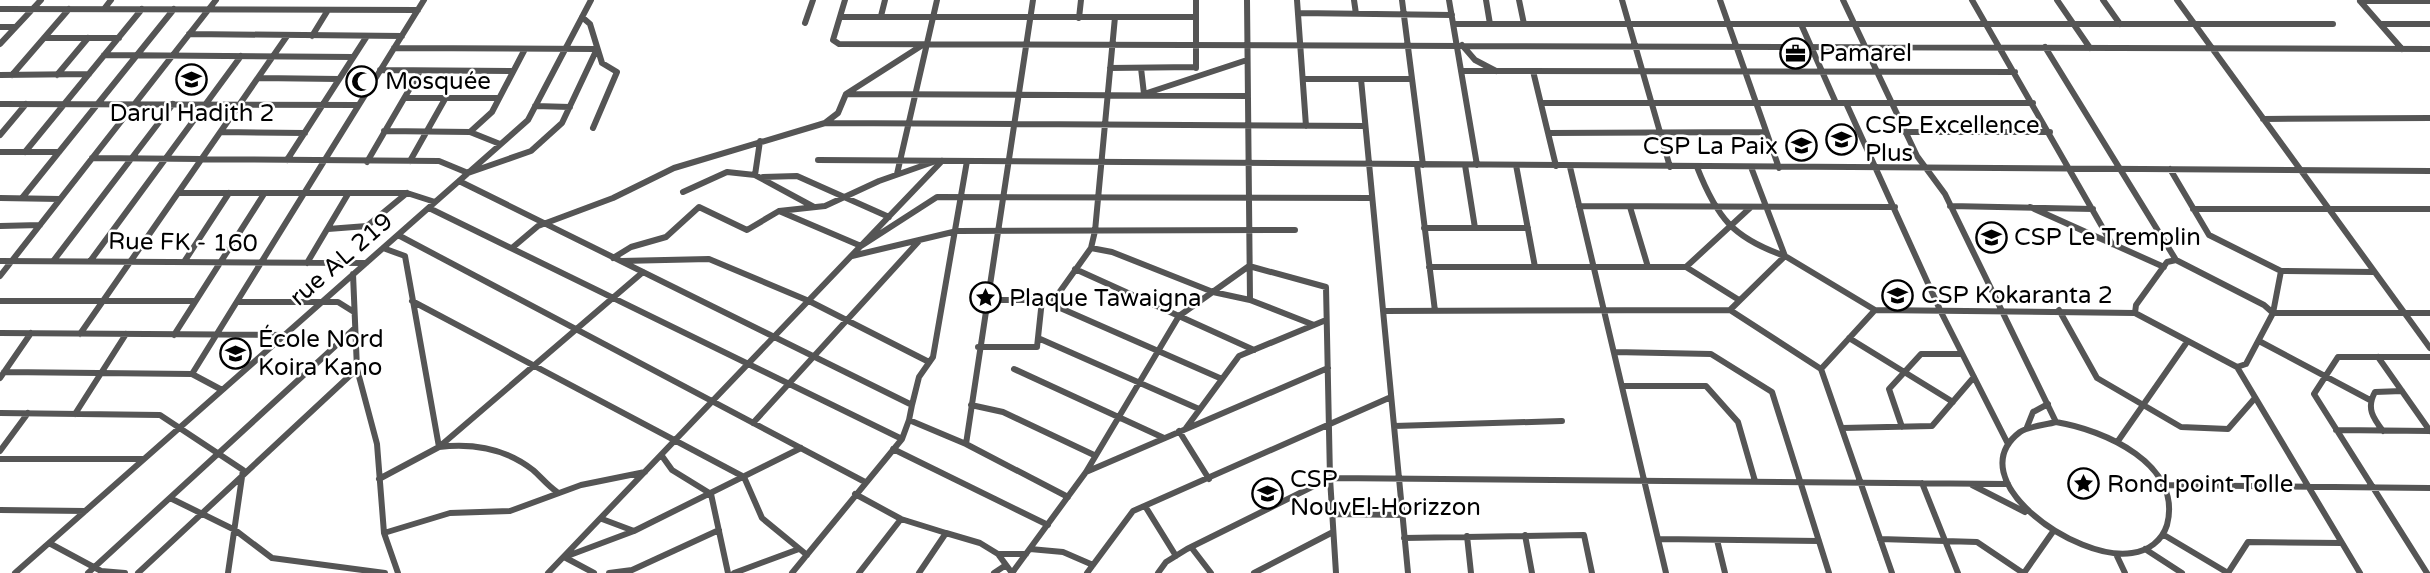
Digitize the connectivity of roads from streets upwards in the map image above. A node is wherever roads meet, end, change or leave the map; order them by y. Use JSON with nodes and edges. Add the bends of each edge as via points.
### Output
{"nodes":[{"id":1,"x":7,"y":0,"type":"edge"},
{"id":2,"x":41,"y":0,"type":"edge"},
{"id":3,"x":111,"y":0,"type":"edge"},
{"id":4,"x":216,"y":0,"type":"edge"},
{"id":5,"x":315,"y":0,"type":"edge"},
{"id":6,"x":424,"y":0,"type":"edge"},
{"id":7,"x":591,"y":0,"type":"edge"},
{"id":8,"x":813,"y":0,"type":"edge"},
{"id":9,"x":845,"y":0,"type":"edge"},
{"id":10,"x":885,"y":0,"type":"edge"},
{"id":11,"x":937,"y":0,"type":"edge"},
{"id":12,"x":1033,"y":0,"type":"edge"},
{"id":13,"x":1081,"y":0,"type":"edge"},
{"id":14,"x":1196,"y":0,"type":"edge"},
{"id":15,"x":1247,"y":0,"type":"edge"},
{"id":16,"x":1297,"y":0,"type":"edge"},
{"id":17,"x":1354,"y":0,"type":"edge"},
{"id":18,"x":1402,"y":0,"type":"edge"},
{"id":19,"x":1449,"y":0,"type":"edge"},
{"id":20,"x":1486,"y":0,"type":"edge"},
{"id":21,"x":1518,"y":0,"type":"edge"},
{"id":22,"x":1622,"y":0,"type":"edge"},
{"id":23,"x":1720,"y":0,"type":"edge"},
{"id":24,"x":1843,"y":0,"type":"edge"},
{"id":25,"x":1972,"y":0,"type":"edge"},
{"id":26,"x":2057,"y":0,"type":"edge"},
{"id":27,"x":2103,"y":0,"type":"edge"},
{"id":28,"x":2176,"y":0,"type":"edge"},
{"id":29,"x":2430,"y":1,"type":"edge"},
{"id":30,"x":0,"y":8,"type":"edge"},
{"id":31,"x":33,"y":9,"type":"junction"},
{"id":32,"x":69,"y":9,"type":"junction"},
{"id":33,"x":104,"y":9,"type":"junction"},
{"id":34,"x":142,"y":9,"type":"junction"},
{"id":35,"x":174,"y":9,"type":"junction"},
{"id":36,"x":208,"y":9,"type":"junction"},
{"id":37,"x":309,"y":10,"type":"junction"},
{"id":38,"x":328,"y":10,"type":"junction"},
{"id":39,"x":418,"y":10,"type":"junction"},
{"id":40,"x":1298,"y":13,"type":"junction"},
{"id":41,"x":1356,"y":14,"type":"junction"},
{"id":42,"x":1404,"y":14,"type":"junction"},
{"id":43,"x":1452,"y":15,"type":"junction"},
{"id":44,"x":881,"y":16,"type":"junction"},
{"id":45,"x":933,"y":16,"type":"junction"},
{"id":46,"x":582,"y":17,"type":"junction"},
{"id":47,"x":840,"y":17,"type":"junction"},
{"id":48,"x":1115,"y":17,"type":"junction"},
{"id":49,"x":1030,"y":18,"type":"junction"},
{"id":50,"x":1079,"y":18,"type":"junction"},
{"id":51,"x":1196,"y":18,"type":"junction"},
{"id":52,"x":805,"y":23,"type":"dead end"},
{"id":53,"x":1453,"y":24,"type":"junction"},
{"id":54,"x":1490,"y":24,"type":"junction"},
{"id":55,"x":1524,"y":24,"type":"junction"},
{"id":56,"x":1629,"y":24,"type":"junction"},
{"id":57,"x":1728,"y":24,"type":"junction"},
{"id":58,"x":1801,"y":24,"type":"junction"},
{"id":59,"x":1854,"y":24,"type":"junction"},
{"id":60,"x":1986,"y":24,"type":"junction"},
{"id":61,"x":2074,"y":24,"type":"junction"},
{"id":62,"x":2120,"y":24,"type":"junction"},
{"id":63,"x":2194,"y":24,"type":"junction"},
{"id":64,"x":2333,"y":24,"type":"dead end"},
{"id":65,"x":2381,"y":24,"type":"junction"},
{"id":66,"x":2430,"y":24,"type":"edge"},
{"id":67,"x":0,"y":27,"type":"edge"},
{"id":68,"x":15,"y":27,"type":"junction"},
{"id":69,"x":189,"y":34,"type":"junction"},
{"id":70,"x":288,"y":36,"type":"junction"},
{"id":71,"x":312,"y":36,"type":"junction"},
{"id":72,"x":367,"y":36,"type":"junction"},
{"id":73,"x":402,"y":36,"type":"junction"},
{"id":74,"x":44,"y":38,"type":"junction"},
{"id":75,"x":88,"y":38,"type":"junction"},
{"id":76,"x":119,"y":38,"type":"junction"},
{"id":77,"x":0,"y":44,"type":"edge"},
{"id":78,"x":927,"y":44,"type":"junction"},
{"id":79,"x":1026,"y":44,"type":"junction"},
{"id":80,"x":1196,"y":44,"type":"junction"},
{"id":81,"x":1247,"y":44,"type":"junction"},
{"id":82,"x":1112,"y":45,"type":"junction"},
{"id":83,"x":1300,"y":45,"type":"junction"},
{"id":84,"x":1408,"y":45,"type":"junction"},
{"id":85,"x":1460,"y":45,"type":"junction"},
{"id":86,"x":1635,"y":46,"type":"junction"},
{"id":87,"x":1736,"y":46,"type":"junction"},
{"id":88,"x":1811,"y":46,"type":"junction"},
{"id":89,"x":1865,"y":47,"type":"junction"},
{"id":90,"x":2000,"y":47,"type":"junction"},
{"id":91,"x":2045,"y":47,"type":"junction"},
{"id":92,"x":2090,"y":47,"type":"junction"},
{"id":93,"x":394,"y":48,"type":"junction"},
{"id":94,"x":2211,"y":48,"type":"junction"},
{"id":95,"x":525,"y":49,"type":"junction"},
{"id":96,"x":565,"y":49,"type":"junction"},
{"id":97,"x":2402,"y":49,"type":"junction"},
{"id":98,"x":2427,"y":49,"type":"edge"},
{"id":99,"x":596,"y":50,"type":"junction"},
{"id":100,"x":104,"y":55,"type":"junction"},
{"id":101,"x":136,"y":56,"type":"junction"},
{"id":102,"x":172,"y":56,"type":"junction"},
{"id":103,"x":241,"y":56,"type":"junction"},
{"id":104,"x":2430,"y":56,"type":"edge"},
{"id":105,"x":273,"y":57,"type":"junction"},
{"id":106,"x":354,"y":57,"type":"junction"},
{"id":107,"x":1247,"y":60,"type":"junction"},
{"id":108,"x":1196,"y":67,"type":"junction"},
{"id":109,"x":1110,"y":68,"type":"junction"},
{"id":110,"x":1141,"y":68,"type":"junction"},
{"id":111,"x":380,"y":70,"type":"junction"},
{"id":112,"x":420,"y":71,"type":"junction"},
{"id":113,"x":513,"y":71,"type":"junction"},
{"id":114,"x":1461,"y":71,"type":"junction"},
{"id":115,"x":1497,"y":71,"type":"junction"},
{"id":116,"x":1533,"y":72,"type":"junction"},
{"id":117,"x":1643,"y":72,"type":"junction"},
{"id":118,"x":2015,"y":72,"type":"junction"},
{"id":119,"x":1745,"y":73,"type":"junction"},
{"id":120,"x":1822,"y":73,"type":"junction"},
{"id":121,"x":1878,"y":73,"type":"junction"},
{"id":122,"x":89,"y":74,"type":"junction"},
{"id":123,"x":0,"y":75,"type":"edge"},
{"id":124,"x":12,"y":75,"type":"junction"},
{"id":125,"x":57,"y":75,"type":"junction"},
{"id":126,"x":1196,"y":77,"type":"junction"},
{"id":127,"x":258,"y":78,"type":"junction"},
{"id":128,"x":340,"y":79,"type":"junction"},
{"id":129,"x":1303,"y":79,"type":"junction"},
{"id":130,"x":1361,"y":79,"type":"junction"},
{"id":131,"x":1412,"y":79,"type":"junction"},
{"id":132,"x":846,"y":94,"type":"junction"},
{"id":133,"x":916,"y":94,"type":"junction"},
{"id":134,"x":1144,"y":94,"type":"junction"},
{"id":135,"x":1018,"y":95,"type":"junction"},
{"id":136,"x":1108,"y":96,"type":"junction"},
{"id":137,"x":1248,"y":96,"type":"junction"},
{"id":138,"x":405,"y":98,"type":"junction"},
{"id":139,"x":499,"y":98,"type":"junction"},
{"id":140,"x":445,"y":99,"type":"junction"},
{"id":141,"x":98,"y":103,"type":"junction"},
{"id":142,"x":1541,"y":103,"type":"junction"},
{"id":143,"x":1651,"y":103,"type":"junction"},
{"id":144,"x":1756,"y":103,"type":"junction"},
{"id":145,"x":1836,"y":103,"type":"junction"},
{"id":146,"x":1846,"y":103,"type":"junction"},
{"id":147,"x":1892,"y":103,"type":"junction"},
{"id":148,"x":2033,"y":103,"type":"junction"},
{"id":149,"x":0,"y":104,"type":"edge"},
{"id":150,"x":26,"y":104,"type":"junction"},
{"id":151,"x":63,"y":104,"type":"junction"},
{"id":152,"x":135,"y":104,"type":"junction"},
{"id":153,"x":173,"y":104,"type":"junction"},
{"id":154,"x":207,"y":104,"type":"junction"},
{"id":155,"x":241,"y":104,"type":"junction"},
{"id":156,"x":323,"y":105,"type":"junction"},
{"id":157,"x":359,"y":106,"type":"junction"},
{"id":158,"x":535,"y":106,"type":"junction"},
{"id":159,"x":570,"y":107,"type":"junction"},
{"id":160,"x":2430,"y":118,"type":"edge"},
{"id":161,"x":2263,"y":119,"type":"junction"},
{"id":162,"x":825,"y":123,"type":"junction"},
{"id":163,"x":910,"y":124,"type":"junction"},
{"id":164,"x":1013,"y":124,"type":"junction"},
{"id":165,"x":1105,"y":125,"type":"junction"},
{"id":166,"x":1248,"y":126,"type":"junction"},
{"id":167,"x":1306,"y":126,"type":"junction"},
{"id":168,"x":1366,"y":126,"type":"junction"},
{"id":169,"x":593,"y":128,"type":"dead end"},
{"id":170,"x":384,"y":131,"type":"junction"},
{"id":171,"x":427,"y":131,"type":"junction"},
{"id":172,"x":221,"y":132,"type":"junction"},
{"id":173,"x":470,"y":132,"type":"junction"},
{"id":174,"x":1766,"y":132,"type":"junction"},
{"id":175,"x":1905,"y":132,"type":"junction"},
{"id":176,"x":2050,"y":132,"type":"junction"},
{"id":177,"x":305,"y":133,"type":"junction"},
{"id":178,"x":1548,"y":133,"type":"junction"},
{"id":179,"x":1660,"y":133,"type":"junction"},
{"id":180,"x":0,"y":135,"type":"edge"},
{"id":181,"x":760,"y":141,"type":"junction"},
{"id":182,"x":500,"y":144,"type":"junction"},
{"id":183,"x":0,"y":152,"type":"edge"},
{"id":184,"x":24,"y":152,"type":"junction"},
{"id":185,"x":59,"y":152,"type":"junction"},
{"id":186,"x":92,"y":159,"type":"junction"},
{"id":187,"x":130,"y":159,"type":"junction"},
{"id":188,"x":166,"y":159,"type":"junction"},
{"id":189,"x":203,"y":159,"type":"junction"},
{"id":190,"x":287,"y":160,"type":"junction"},
{"id":191,"x":817,"y":160,"type":"dead end"},
{"id":192,"x":903,"y":160,"type":"junction"},
{"id":193,"x":324,"y":161,"type":"junction"},
{"id":194,"x":410,"y":161,"type":"junction"},
{"id":195,"x":940,"y":161,"type":"junction"},
{"id":196,"x":967,"y":161,"type":"junction"},
{"id":197,"x":1008,"y":161,"type":"junction"},
{"id":198,"x":367,"y":162,"type":"junction"},
{"id":199,"x":1102,"y":162,"type":"junction"},
{"id":200,"x":1248,"y":163,"type":"junction"},
{"id":201,"x":1369,"y":164,"type":"junction"},
{"id":202,"x":1420,"y":165,"type":"junction"},
{"id":203,"x":1465,"y":165,"type":"junction"},
{"id":204,"x":1477,"y":165,"type":"junction"},
{"id":205,"x":1516,"y":166,"type":"junction"},
{"id":206,"x":1556,"y":166,"type":"junction"},
{"id":207,"x":1570,"y":167,"type":"junction"},
{"id":208,"x":1670,"y":167,"type":"junction"},
{"id":209,"x":1697,"y":167,"type":"junction"},
{"id":210,"x":1751,"y":167,"type":"junction"},
{"id":211,"x":1779,"y":168,"type":"junction"},
{"id":212,"x":1877,"y":169,"type":"junction"},
{"id":213,"x":1926,"y":169,"type":"junction"},
{"id":214,"x":2071,"y":169,"type":"junction"},
{"id":215,"x":2120,"y":169,"type":"junction"},
{"id":216,"x":2170,"y":169,"type":"junction"},
{"id":217,"x":2430,"y":171,"type":"edge"},
{"id":218,"x":2304,"y":172,"type":"junction"},
{"id":219,"x":468,"y":173,"type":"junction"},
{"id":220,"x":897,"y":174,"type":"junction"},
{"id":221,"x":757,"y":176,"type":"junction"},
{"id":222,"x":459,"y":181,"type":"junction"},
{"id":223,"x":683,"y":192,"type":"dead end"},
{"id":224,"x":178,"y":193,"type":"junction"},
{"id":225,"x":229,"y":193,"type":"junction"},
{"id":226,"x":304,"y":193,"type":"junction"},
{"id":227,"x":407,"y":193,"type":"junction"},
{"id":228,"x":264,"y":194,"type":"junction"},
{"id":229,"x":348,"y":194,"type":"junction"},
{"id":230,"x":845,"y":197,"type":"junction"},
{"id":231,"x":961,"y":197,"type":"junction"},
{"id":232,"x":1002,"y":197,"type":"junction"},
{"id":233,"x":1098,"y":197,"type":"junction"},
{"id":234,"x":0,"y":198,"type":"edge"},
{"id":235,"x":22,"y":198,"type":"junction"},
{"id":236,"x":1249,"y":198,"type":"junction"},
{"id":237,"x":1372,"y":198,"type":"junction"},
{"id":238,"x":60,"y":199,"type":"junction"},
{"id":239,"x":432,"y":205,"type":"junction"},
{"id":240,"x":1950,"y":205,"type":"junction"},
{"id":241,"x":1579,"y":206,"type":"junction"},
{"id":242,"x":1630,"y":206,"type":"junction"},
{"id":243,"x":1711,"y":207,"type":"junction"},
{"id":244,"x":1751,"y":207,"type":"junction"},
{"id":245,"x":1767,"y":207,"type":"junction"},
{"id":246,"x":1895,"y":207,"type":"junction"},
{"id":247,"x":2031,"y":207,"type":"junction"},
{"id":248,"x":816,"y":208,"type":"junction"},
{"id":249,"x":2093,"y":209,"type":"junction"},
{"id":250,"x":2193,"y":209,"type":"junction"},
{"id":251,"x":2330,"y":209,"type":"junction"},
{"id":252,"x":2430,"y":209,"type":"edge"},
{"id":253,"x":779,"y":211,"type":"junction"},
{"id":254,"x":889,"y":217,"type":"junction"},
{"id":255,"x":544,"y":224,"type":"junction"},
{"id":256,"x":40,"y":225,"type":"junction"},
{"id":257,"x":0,"y":226,"type":"edge"},
{"id":258,"x":1424,"y":228,"type":"junction"},
{"id":259,"x":1475,"y":228,"type":"junction"},
{"id":260,"x":1528,"y":228,"type":"junction"},
{"id":261,"x":1728,"y":228,"type":"junction"},
{"id":262,"x":328,"y":229,"type":"junction"},
{"id":263,"x":1249,"y":230,"type":"junction"},
{"id":264,"x":1295,"y":230,"type":"dead end"},
{"id":265,"x":957,"y":231,"type":"junction"},
{"id":266,"x":997,"y":231,"type":"junction"},
{"id":267,"x":1096,"y":231,"type":"junction"},
{"id":268,"x":398,"y":235,"type":"junction"},
{"id":269,"x":921,"y":239,"type":"junction"},
{"id":270,"x":2112,"y":244,"type":"junction"},
{"id":271,"x":861,"y":246,"type":"junction"},
{"id":272,"x":383,"y":248,"type":"junction"},
{"id":273,"x":512,"y":248,"type":"junction"},
{"id":274,"x":1091,"y":248,"type":"junction"},
{"id":275,"x":852,"y":256,"type":"junction"},
{"id":276,"x":1785,"y":256,"type":"junction"},
{"id":277,"x":613,"y":258,"type":"junction"},
{"id":278,"x":54,"y":260,"type":"junction"},
{"id":279,"x":91,"y":260,"type":"junction"},
{"id":280,"x":2176,"y":260,"type":"junction"},
{"id":281,"x":0,"y":261,"type":"edge"},
{"id":282,"x":11,"y":261,"type":"junction"},
{"id":283,"x":132,"y":261,"type":"junction"},
{"id":284,"x":620,"y":261,"type":"junction"},
{"id":285,"x":184,"y":262,"type":"junction"},
{"id":286,"x":221,"y":262,"type":"junction"},
{"id":287,"x":262,"y":262,"type":"junction"},
{"id":288,"x":307,"y":263,"type":"junction"},
{"id":289,"x":366,"y":263,"type":"junction"},
{"id":290,"x":1249,"y":266,"type":"junction"},
{"id":291,"x":1429,"y":267,"type":"junction"},
{"id":292,"x":1535,"y":267,"type":"junction"},
{"id":293,"x":1594,"y":267,"type":"junction"},
{"id":294,"x":1648,"y":267,"type":"junction"},
{"id":295,"x":1686,"y":267,"type":"junction"},
{"id":296,"x":2164,"y":267,"type":"junction"},
{"id":297,"x":1075,"y":270,"type":"junction"},
{"id":298,"x":2281,"y":271,"type":"junction"},
{"id":299,"x":643,"y":272,"type":"junction"},
{"id":300,"x":2374,"y":272,"type":"junction"},
{"id":301,"x":353,"y":274,"type":"junction"},
{"id":302,"x":0,"y":276,"type":"edge"},
{"id":303,"x":1213,"y":292,"type":"junction"},
{"id":304,"x":613,"y":298,"type":"junction"},
{"id":305,"x":986,"y":300,"type":"junction"},
{"id":306,"x":1042,"y":300,"type":"junction"},
{"id":307,"x":1250,"y":300,"type":"junction"},
{"id":308,"x":1740,"y":300,"type":"junction"},
{"id":309,"x":0,"y":301,"type":"edge"},
{"id":310,"x":195,"y":301,"type":"junction"},
{"id":311,"x":412,"y":301,"type":"junction"},
{"id":312,"x":809,"y":301,"type":"junction"},
{"id":313,"x":102,"y":302,"type":"junction"},
{"id":314,"x":237,"y":302,"type":"junction"},
{"id":315,"x":321,"y":303,"type":"junction"},
{"id":316,"x":1051,"y":304,"type":"junction"},
{"id":317,"x":1604,"y":310,"type":"junction"},
{"id":318,"x":1730,"y":310,"type":"junction"},
{"id":319,"x":1875,"y":310,"type":"junction"},
{"id":320,"x":2003,"y":310,"type":"junction"},
{"id":321,"x":2059,"y":310,"type":"junction"},
{"id":322,"x":1383,"y":311,"type":"junction"},
{"id":323,"x":1435,"y":311,"type":"junction"},
{"id":324,"x":354,"y":312,"type":"junction"},
{"id":325,"x":1941,"y":312,"type":"junction"},
{"id":326,"x":2135,"y":313,"type":"junction"},
{"id":327,"x":2273,"y":313,"type":"junction"},
{"id":328,"x":2404,"y":313,"type":"junction"},
{"id":329,"x":2430,"y":313,"type":"edge"},
{"id":330,"x":1179,"y":316,"type":"junction"},
{"id":331,"x":1326,"y":320,"type":"junction"},
{"id":332,"x":848,"y":321,"type":"junction"},
{"id":333,"x":1314,"y":324,"type":"junction"},
{"id":334,"x":355,"y":328,"type":"junction"},
{"id":335,"x":577,"y":330,"type":"junction"},
{"id":336,"x":0,"y":333,"type":"edge"},
{"id":337,"x":31,"y":333,"type":"junction"},
{"id":338,"x":80,"y":334,"type":"junction"},
{"id":339,"x":126,"y":334,"type":"junction"},
{"id":340,"x":174,"y":335,"type":"junction"},
{"id":341,"x":216,"y":335,"type":"junction"},
{"id":342,"x":284,"y":335,"type":"junction"},
{"id":343,"x":775,"y":337,"type":"junction"},
{"id":344,"x":1038,"y":338,"type":"junction"},
{"id":345,"x":1849,"y":338,"type":"junction"},
{"id":346,"x":2259,"y":341,"type":"junction"},
{"id":347,"x":2187,"y":342,"type":"junction"},
{"id":348,"x":978,"y":347,"type":"junction"},
{"id":349,"x":2430,"y":348,"type":"edge"},
{"id":350,"x":1254,"y":350,"type":"junction"},
{"id":351,"x":1157,"y":351,"type":"junction"},
{"id":352,"x":1614,"y":352,"type":"junction"},
{"id":353,"x":1962,"y":354,"type":"junction"},
{"id":354,"x":815,"y":356,"type":"junction"},
{"id":355,"x":2378,"y":357,"type":"junction"},
{"id":356,"x":2430,"y":357,"type":"edge"},
{"id":357,"x":929,"y":362,"type":"junction"},
{"id":358,"x":749,"y":364,"type":"junction"},
{"id":359,"x":535,"y":366,"type":"junction"},
{"id":360,"x":2237,"y":367,"type":"junction"},
{"id":361,"x":1328,"y":368,"type":"junction"},
{"id":362,"x":357,"y":369,"type":"junction"},
{"id":363,"x":1014,"y":369,"type":"dead end"},
{"id":364,"x":1821,"y":369,"type":"junction"},
{"id":365,"x":1904,"y":372,"type":"junction"},
{"id":366,"x":101,"y":373,"type":"junction"},
{"id":367,"x":192,"y":374,"type":"junction"},
{"id":368,"x":2,"y":375,"type":"edge"},
{"id":369,"x":2325,"y":376,"type":"junction"},
{"id":370,"x":1974,"y":377,"type":"junction"},
{"id":371,"x":1222,"y":379,"type":"junction"},
{"id":372,"x":1138,"y":382,"type":"junction"},
{"id":373,"x":789,"y":384,"type":"junction"},
{"id":374,"x":1622,"y":386,"type":"junction"},
{"id":375,"x":222,"y":390,"type":"junction"},
{"id":376,"x":2402,"y":391,"type":"junction"},
{"id":377,"x":1391,"y":397,"type":"junction"},
{"id":378,"x":2255,"y":398,"type":"junction"},
{"id":379,"x":2370,"y":400,"type":"junction"},
{"id":380,"x":713,"y":402,"type":"junction"},
{"id":381,"x":1953,"y":402,"type":"junction"},
{"id":382,"x":2048,"y":404,"type":"junction"},
{"id":383,"x":2141,"y":404,"type":"junction"},
{"id":384,"x":912,"y":405,"type":"junction"},
{"id":385,"x":971,"y":405,"type":"junction"},
{"id":386,"x":1199,"y":410,"type":"junction"},
{"id":387,"x":0,"y":413,"type":"edge"},
{"id":388,"x":28,"y":413,"type":"junction"},
{"id":389,"x":75,"y":414,"type":"junction"},
{"id":390,"x":1116,"y":417,"type":"junction"},
{"id":391,"x":909,"y":420,"type":"junction"},
{"id":392,"x":1562,"y":421,"type":"dead end"},
{"id":393,"x":2056,"y":422,"type":"junction"},
{"id":394,"x":752,"y":423,"type":"junction"},
{"id":395,"x":1328,"y":425,"type":"junction"},
{"id":396,"x":1394,"y":426,"type":"junction"},
{"id":397,"x":1902,"y":427,"type":"junction"},
{"id":398,"x":1842,"y":428,"type":"junction"},
{"id":399,"x":2027,"y":428,"type":"junction"},
{"id":400,"x":177,"y":429,"type":"junction"},
{"id":401,"x":1182,"y":430,"type":"junction"},
{"id":402,"x":2336,"y":430,"type":"junction"},
{"id":403,"x":2383,"y":431,"type":"junction"},
{"id":404,"x":2430,"y":431,"type":"edge"},
{"id":405,"x":1164,"y":438,"type":"junction"},
{"id":406,"x":902,"y":439,"type":"junction"},
{"id":407,"x":676,"y":441,"type":"junction"},
{"id":408,"x":2118,"y":441,"type":"junction"},
{"id":409,"x":966,"y":444,"type":"junction"},
{"id":410,"x":2008,"y":444,"type":"junction"},
{"id":411,"x":439,"y":447,"type":"junction"},
{"id":412,"x":800,"y":448,"type":"junction"},
{"id":413,"x":893,"y":449,"type":"junction"},
{"id":414,"x":0,"y":451,"type":"edge"},
{"id":415,"x":220,"y":452,"type":"junction"},
{"id":416,"x":1094,"y":455,"type":"junction"},
{"id":417,"x":662,"y":456,"type":"junction"},
{"id":418,"x":0,"y":459,"type":"edge"},
{"id":419,"x":144,"y":459,"type":"junction"},
{"id":420,"x":647,"y":471,"type":"junction"},
{"id":421,"x":1086,"y":472,"type":"junction"},
{"id":422,"x":242,"y":477,"type":"junction"},
{"id":423,"x":744,"y":477,"type":"junction"},
{"id":424,"x":1399,"y":477,"type":"junction"},
{"id":425,"x":1330,"y":478,"type":"junction"},
{"id":426,"x":379,"y":479,"type":"junction"},
{"id":427,"x":1209,"y":479,"type":"junction"},
{"id":428,"x":1644,"y":480,"type":"junction"},
{"id":429,"x":1755,"y":481,"type":"junction"},
{"id":430,"x":865,"y":482,"type":"junction"},
{"id":431,"x":1800,"y":482,"type":"junction"},
{"id":432,"x":1860,"y":482,"type":"junction"},
{"id":433,"x":1922,"y":483,"type":"junction"},
{"id":434,"x":1970,"y":484,"type":"junction"},
{"id":435,"x":2008,"y":484,"type":"junction"},
{"id":436,"x":2163,"y":485,"type":"junction"},
{"id":437,"x":2309,"y":487,"type":"junction"},
{"id":438,"x":2372,"y":488,"type":"junction"},
{"id":439,"x":2430,"y":488,"type":"edge"},
{"id":440,"x":557,"y":492,"type":"junction"},
{"id":441,"x":711,"y":494,"type":"junction"},
{"id":442,"x":855,"y":494,"type":"junction"},
{"id":443,"x":1068,"y":497,"type":"junction"},
{"id":444,"x":170,"y":498,"type":"junction"},
{"id":445,"x":1145,"y":506,"type":"junction"},
{"id":446,"x":0,"y":510,"type":"edge"},
{"id":447,"x":85,"y":511,"type":"junction"},
{"id":448,"x":202,"y":513,"type":"junction"},
{"id":449,"x":1332,"y":514,"type":"junction"},
{"id":450,"x":1402,"y":515,"type":"junction"},
{"id":451,"x":2029,"y":515,"type":"junction"},
{"id":452,"x":601,"y":519,"type":"junction"},
{"id":453,"x":901,"y":519,"type":"junction"},
{"id":454,"x":1048,"y":525,"type":"junction"},
{"id":455,"x":235,"y":530,"type":"junction"},
{"id":456,"x":719,"y":530,"type":"junction"},
{"id":457,"x":634,"y":531,"type":"junction"},
{"id":458,"x":1333,"y":532,"type":"junction"},
{"id":459,"x":384,"y":533,"type":"junction"},
{"id":460,"x":2052,"y":533,"type":"junction"},
{"id":461,"x":946,"y":534,"type":"junction"},
{"id":462,"x":2164,"y":535,"type":"junction"},
{"id":463,"x":1467,"y":536,"type":"junction"},
{"id":464,"x":1525,"y":536,"type":"junction"},
{"id":465,"x":1404,"y":538,"type":"junction"},
{"id":466,"x":1658,"y":539,"type":"junction"},
{"id":467,"x":1880,"y":539,"type":"junction"},
{"id":468,"x":1717,"y":540,"type":"junction"},
{"id":469,"x":1819,"y":541,"type":"junction"},
{"id":470,"x":1945,"y":541,"type":"junction"},
{"id":471,"x":49,"y":543,"type":"junction"},
{"id":472,"x":2342,"y":543,"type":"junction"},
{"id":473,"x":1191,"y":547,"type":"junction"},
{"id":474,"x":799,"y":549,"type":"junction"},
{"id":475,"x":2145,"y":549,"type":"junction"},
{"id":476,"x":1028,"y":551,"type":"junction"},
{"id":477,"x":998,"y":554,"type":"junction"},
{"id":478,"x":2116,"y":554,"type":"junction"},
{"id":479,"x":807,"y":555,"type":"junction"},
{"id":480,"x":1176,"y":556,"type":"junction"},
{"id":481,"x":567,"y":557,"type":"junction"},
{"id":482,"x":1277,"y":562,"type":"junction"},
{"id":483,"x":1006,"y":565,"type":"junction"},
{"id":484,"x":1093,"y":565,"type":"junction"},
{"id":485,"x":91,"y":570,"type":"edge"},
{"id":486,"x":15,"y":573,"type":"edge"},
{"id":487,"x":125,"y":573,"type":"edge"},
{"id":488,"x":138,"y":573,"type":"edge"},
{"id":489,"x":228,"y":573,"type":"edge"},
{"id":490,"x":385,"y":573,"type":"edge"},
{"id":491,"x":398,"y":573,"type":"edge"},
{"id":492,"x":548,"y":573,"type":"edge"},
{"id":493,"x":594,"y":573,"type":"edge"},
{"id":494,"x":609,"y":573,"type":"edge"},
{"id":495,"x":728,"y":573,"type":"edge"},
{"id":496,"x":734,"y":573,"type":"edge"},
{"id":497,"x":792,"y":573,"type":"edge"},
{"id":498,"x":859,"y":573,"type":"edge"},
{"id":499,"x":919,"y":573,"type":"edge"},
{"id":500,"x":994,"y":573,"type":"edge"},
{"id":501,"x":1012,"y":573,"type":"edge"},
{"id":502,"x":1087,"y":573,"type":"edge"},
{"id":503,"x":1158,"y":573,"type":"edge"},
{"id":504,"x":1211,"y":573,"type":"edge"},
{"id":505,"x":1254,"y":573,"type":"edge"},
{"id":506,"x":1278,"y":573,"type":"edge"},
{"id":507,"x":1336,"y":573,"type":"edge"},
{"id":508,"x":1408,"y":573,"type":"edge"},
{"id":509,"x":1471,"y":573,"type":"edge"},
{"id":510,"x":1532,"y":573,"type":"edge"},
{"id":511,"x":1592,"y":573,"type":"edge"},
{"id":512,"x":1666,"y":573,"type":"edge"},
{"id":513,"x":1725,"y":573,"type":"edge"},
{"id":514,"x":1829,"y":573,"type":"edge"},
{"id":515,"x":1892,"y":573,"type":"edge"},
{"id":516,"x":1958,"y":573,"type":"edge"},
{"id":517,"x":2024,"y":573,"type":"edge"},
{"id":518,"x":2125,"y":573,"type":"edge"},
{"id":519,"x":2182,"y":573,"type":"edge"},
{"id":520,"x":2361,"y":573,"type":"edge"},
{"id":521,"x":2427,"y":573,"type":"edge"}],
"edges":[{"from":1,"to":30,"type":"street"},
{"from":2,"to":31,"type":"street"},
{"from":3,"to":33,"type":"street"},
{"from":4,"to":36,"type":"street"},
{"from":5,"to":37,"type":"street"},
{"from":6,"to":39,"type":"street"},
{"from":7,"to":46,"type":"street","name":"rue AL 219"},
{"from":8,"to":52,"type":"street"},
{"from":9,"to":47,"type":"street"},
{"from":10,"to":44,"type":"street"},
{"from":11,"to":45,"type":"street"},
{"from":12,"to":49,"type":"street"},
{"from":13,"to":50,"type":"street"},
{"from":14,"to":51,"type":"street"},
{"from":15,"to":81,"type":"street"},
{"from":16,"to":40,"type":"street"},
{"from":17,"to":41,"type":"street"},
{"from":18,"to":42,"type":"street"},
{"from":19,"to":43,"type":"street"},
{"from":20,"to":54,"type":"street"},
{"from":21,"to":55,"type":"street"},
{"from":22,"to":56,"type":"street"},
{"from":23,"to":57,"type":"street"},
{"from":24,"to":59,"type":"street"},
{"from":25,"to":60,"type":"street"},
{"from":26,"to":61,"type":"street"},
{"from":27,"to":62,"type":"street"},
{"from":28,"to":63,"type":"street"},
{"from":29,"to":65,"type":"street","via":[[2360,1]]},
{"from":30,"to":31,"type":"street"},
{"from":31,"to":32,"type":"street"},
{"from":31,"to":68,"type":"street"},
{"from":32,"to":33,"type":"street"},
{"from":32,"to":74,"type":"street"},
{"from":33,"to":34,"type":"street"},
{"from":34,"to":35,"type":"street"},
{"from":34,"to":76,"type":"street"},
{"from":35,"to":36,"type":"street"},
{"from":35,"to":101,"type":"street"},
{"from":36,"to":37,"type":"street"},
{"from":36,"to":69,"type":"street"},
{"from":37,"to":38,"type":"street"},
{"from":38,"to":39,"type":"street"},
{"from":38,"to":71,"type":"street"},
{"from":39,"to":73,"type":"street"},
{"from":40,"to":41,"type":"street"},
{"from":40,"to":83,"type":"street"},
{"from":41,"to":42,"type":"street"},
{"from":42,"to":43,"type":"street"},
{"from":42,"to":84,"type":"street"},
{"from":43,"to":53,"type":"street"},
{"from":44,"to":45,"type":"street"},
{"from":44,"to":47,"type":"street"},
{"from":45,"to":49,"type":"street"},
{"from":45,"to":78,"type":"street"},
{"from":46,"to":96,"type":"street","name":"rue AL 219"},
{"from":46,"to":99,"type":"street","via":[[590,24]]},
{"from":47,"to":78,"type":"street","via":[[833,40],[839,44]]},
{"from":48,"to":50,"type":"street"},
{"from":48,"to":51,"type":"street"},
{"from":48,"to":82,"type":"street"},
{"from":49,"to":50,"type":"street"},
{"from":49,"to":79,"type":"street"},
{"from":51,"to":80,"type":"street"},
{"from":53,"to":54,"type":"street"},
{"from":53,"to":85,"type":"street"},
{"from":54,"to":55,"type":"street"},
{"from":55,"to":56,"type":"street"},
{"from":56,"to":57,"type":"street"},
{"from":56,"to":86,"type":"street"},
{"from":57,"to":58,"type":"street"},
{"from":57,"to":87,"type":"street"},
{"from":58,"to":59,"type":"street"},
{"from":58,"to":88,"type":"street"},
{"from":59,"to":60,"type":"street"},
{"from":59,"to":89,"type":"street"},
{"from":60,"to":61,"type":"street"},
{"from":60,"to":90,"type":"street"},
{"from":61,"to":62,"type":"street"},
{"from":61,"to":92,"type":"street"},
{"from":62,"to":63,"type":"street"},
{"from":63,"to":64,"type":"street"},
{"from":63,"to":94,"type":"street"},
{"from":65,"to":66,"type":"street"},
{"from":65,"to":97,"type":"street"},
{"from":67,"to":68,"type":"street"},
{"from":68,"to":77,"type":"street"},
{"from":69,"to":70,"type":"street"},
{"from":69,"to":102,"type":"street"},
{"from":70,"to":71,"type":"street"},
{"from":70,"to":105,"type":"street"},
{"from":71,"to":72,"type":"street"},
{"from":72,"to":73,"type":"street"},
{"from":72,"to":106,"type":"street"},
{"from":73,"to":93,"type":"street"},
{"from":74,"to":75,"type":"street"},
{"from":74,"to":124,"type":"street"},
{"from":75,"to":76,"type":"street"},
{"from":75,"to":125,"type":"street"},
{"from":76,"to":100,"type":"street"},
{"from":78,"to":79,"type":"street"},
{"from":78,"to":132,"type":"street"},
{"from":78,"to":133,"type":"street"},
{"from":79,"to":82,"type":"street"},
{"from":79,"to":135,"type":"street"},
{"from":80,"to":81,"type":"street"},
{"from":80,"to":82,"type":"street"},
{"from":80,"to":108,"type":"street"},
{"from":81,"to":83,"type":"street"},
{"from":81,"to":107,"type":"street"},
{"from":82,"to":109,"type":"street"},
{"from":83,"to":84,"type":"street"},
{"from":83,"to":129,"type":"street"},
{"from":84,"to":85,"type":"street"},
{"from":84,"to":131,"type":"street"},
{"from":85,"to":86,"type":"street"},
{"from":85,"to":114,"type":"street"},
{"from":85,"to":115,"type":"street","via":[[1475,60]]},
{"from":86,"to":87,"type":"street"},
{"from":86,"to":117,"type":"street"},
{"from":87,"to":88,"type":"street"},
{"from":87,"to":119,"type":"street"},
{"from":88,"to":89,"type":"street"},
{"from":88,"to":120,"type":"street"},
{"from":89,"to":90,"type":"street"},
{"from":89,"to":121,"type":"street"},
{"from":90,"to":91,"type":"street"},
{"from":90,"to":118,"type":"street"},
{"from":91,"to":92,"type":"street"},
{"from":91,"to":215,"type":"street"},
{"from":92,"to":94,"type":"street"},
{"from":93,"to":95,"type":"street"},
{"from":93,"to":111,"type":"street"},
{"from":94,"to":97,"type":"street"},
{"from":94,"to":161,"type":"street"},
{"from":95,"to":96,"type":"street"},
{"from":95,"to":113,"type":"street"},
{"from":96,"to":99,"type":"street"},
{"from":96,"to":158,"type":"street","name":"rue AL 219"},
{"from":97,"to":98,"type":"street"},
{"from":98,"to":104,"type":"street"},
{"from":99,"to":159,"type":"street"},
{"from":99,"to":169,"type":"street","via":[[603,65],[617,74]]},
{"from":100,"to":101,"type":"street"},
{"from":100,"to":122,"type":"street"},
{"from":101,"to":102,"type":"street"},
{"from":101,"to":141,"type":"street"},
{"from":102,"to":103,"type":"street"},
{"from":102,"to":152,"type":"street"},
{"from":103,"to":105,"type":"street"},
{"from":103,"to":154,"type":"street"},
{"from":105,"to":106,"type":"street"},
{"from":105,"to":127,"type":"street"},
{"from":106,"to":128,"type":"street"},
{"from":107,"to":126,"type":"street"},
{"from":107,"to":137,"type":"street"},
{"from":108,"to":110,"type":"street"},
{"from":108,"to":126,"type":"street"},
{"from":109,"to":110,"type":"street"},
{"from":109,"to":136,"type":"street"},
{"from":110,"to":134,"type":"street"},
{"from":111,"to":112,"type":"street"},
{"from":111,"to":157,"type":"street"},
{"from":112,"to":113,"type":"street"},
{"from":112,"to":138,"type":"street"},
{"from":113,"to":139,"type":"street"},
{"from":114,"to":115,"type":"street"},
{"from":114,"to":204,"type":"street"},
{"from":115,"to":116,"type":"street"},
{"from":116,"to":117,"type":"street"},
{"from":116,"to":142,"type":"street"},
{"from":117,"to":119,"type":"street"},
{"from":117,"to":143,"type":"street"},
{"from":118,"to":121,"type":"street"},
{"from":118,"to":148,"type":"street"},
{"from":119,"to":120,"type":"street"},
{"from":119,"to":144,"type":"street"},
{"from":120,"to":121,"type":"street"},
{"from":120,"to":145,"type":"street"},
{"from":121,"to":147,"type":"street"},
{"from":122,"to":125,"type":"street"},
{"from":122,"to":151,"type":"street"},
{"from":123,"to":124,"type":"street"},
{"from":124,"to":125,"type":"street"},
{"from":126,"to":134,"type":"street"},
{"from":127,"to":128,"type":"street"},
{"from":127,"to":155,"type":"street"},
{"from":128,"to":156,"type":"street"},
{"from":129,"to":130,"type":"street"},
{"from":129,"to":167,"type":"street"},
{"from":130,"to":131,"type":"street"},
{"from":130,"to":168,"type":"street"},
{"from":131,"to":202,"type":"street"},
{"from":132,"to":133,"type":"street"},
{"from":132,"to":162,"type":"street","via":[[838,113]]},
{"from":133,"to":135,"type":"street"},
{"from":133,"to":163,"type":"street"},
{"from":134,"to":136,"type":"street"},
{"from":134,"to":137,"type":"street"},
{"from":135,"to":136,"type":"street"},
{"from":135,"to":164,"type":"street"},
{"from":136,"to":165,"type":"street"},
{"from":137,"to":166,"type":"street"},
{"from":138,"to":140,"type":"street"},
{"from":138,"to":170,"type":"street"},
{"from":139,"to":140,"type":"street"},
{"from":139,"to":173,"type":"street","via":[[490,114]]},
{"from":140,"to":171,"type":"street"},
{"from":141,"to":151,"type":"street"},
{"from":141,"to":152,"type":"street"},
{"from":141,"to":185,"type":"street"},
{"from":142,"to":143,"type":"street"},
{"from":142,"to":178,"type":"street"},
{"from":143,"to":144,"type":"street"},
{"from":143,"to":179,"type":"street"},
{"from":144,"to":145,"type":"street"},
{"from":144,"to":174,"type":"street"},
{"from":145,"to":146,"type":"street"},
{"from":146,"to":147,"type":"street"},
{"from":146,"to":212,"type":"street"},
{"from":147,"to":148,"type":"street"},
{"from":147,"to":175,"type":"street"},
{"from":148,"to":176,"type":"street"},
{"from":149,"to":150,"type":"street"},
{"from":150,"to":151,"type":"street"},
{"from":150,"to":180,"type":"street"},
{"from":151,"to":184,"type":"street"},
{"from":152,"to":153,"type":"street"},
{"from":152,"to":186,"type":"street"},
{"from":153,"to":154,"type":"street"},
{"from":153,"to":187,"type":"street"},
{"from":154,"to":155,"type":"street"},
{"from":154,"to":188,"type":"street"},
{"from":155,"to":156,"type":"street"},
{"from":155,"to":172,"type":"street"},
{"from":156,"to":157,"type":"street"},
{"from":156,"to":177,"type":"street"},
{"from":157,"to":193,"type":"street"},
{"from":158,"to":159,"type":"street"},
{"from":158,"to":182,"type":"street","name":"rue AL 219","via":[[527,120]]},
{"from":159,"to":219,"type":"street","via":[[562,123],[531,150]]},
{"from":160,"to":161,"type":"street"},
{"from":161,"to":218,"type":"street"},
{"from":162,"to":163,"type":"street"},
{"from":162,"to":181,"type":"street"},
{"from":163,"to":164,"type":"street"},
{"from":163,"to":192,"type":"street"},
{"from":164,"to":165,"type":"street"},
{"from":164,"to":197,"type":"street"},
{"from":165,"to":166,"type":"street"},
{"from":165,"to":199,"type":"street"},
{"from":166,"to":167,"type":"street"},
{"from":166,"to":200,"type":"street"},
{"from":167,"to":168,"type":"street"},
{"from":168,"to":201,"type":"street"},
{"from":170,"to":171,"type":"street"},
{"from":170,"to":198,"type":"street"},
{"from":171,"to":173,"type":"street"},
{"from":171,"to":194,"type":"street"},
{"from":172,"to":177,"type":"street"},
{"from":172,"to":189,"type":"street"},
{"from":173,"to":182,"type":"street"},
{"from":174,"to":179,"type":"street"},
{"from":174,"to":211,"type":"street"},
{"from":175,"to":176,"type":"street"},
{"from":175,"to":213,"type":"street"},
{"from":176,"to":214,"type":"street"},
{"from":177,"to":190,"type":"street"},
{"from":178,"to":179,"type":"street"},
{"from":178,"to":206,"type":"street"},
{"from":179,"to":208,"type":"street"},
{"from":181,"to":221,"type":"street"},
{"from":181,"to":255,"type":"street","via":[[674,168]]},
{"from":182,"to":219,"type":"street","name":"rue AL 219"},
{"from":183,"to":184,"type":"street"},
{"from":184,"to":185,"type":"street"},
{"from":185,"to":235,"type":"street"},
{"from":186,"to":187,"type":"street"},
{"from":186,"to":238,"type":"street"},
{"from":187,"to":188,"type":"street"},
{"from":187,"to":278,"type":"street"},
{"from":188,"to":189,"type":"street"},
{"from":188,"to":279,"type":"street"},
{"from":189,"to":190,"type":"street"},
{"from":189,"to":224,"type":"street"},
{"from":190,"to":193,"type":"street"},
{"from":191,"to":192,"type":"street"},
{"from":192,"to":195,"type":"street"},
{"from":192,"to":220,"type":"street"},
{"from":193,"to":198,"type":"street"},
{"from":193,"to":226,"type":"street"},
{"from":194,"to":198,"type":"street"},
{"from":194,"to":219,"type":"street","via":[[439,161]]},
{"from":195,"to":196,"type":"street"},
{"from":195,"to":220,"type":"street"},
{"from":195,"to":254,"type":"street"},
{"from":196,"to":197,"type":"street"},
{"from":196,"to":231,"type":"street"},
{"from":197,"to":199,"type":"street"},
{"from":197,"to":232,"type":"street"},
{"from":199,"to":200,"type":"street"},
{"from":199,"to":233,"type":"street"},
{"from":200,"to":201,"type":"street"},
{"from":200,"to":236,"type":"street"},
{"from":201,"to":202,"type":"street"},
{"from":201,"to":237,"type":"street"},
{"from":202,"to":203,"type":"street"},
{"from":202,"to":258,"type":"street"},
{"from":203,"to":204,"type":"street"},
{"from":203,"to":259,"type":"street"},
{"from":204,"to":205,"type":"street"},
{"from":205,"to":206,"type":"street"},
{"from":205,"to":260,"type":"street"},
{"from":206,"to":207,"type":"street"},
{"from":207,"to":208,"type":"street"},
{"from":207,"to":241,"type":"street"},
{"from":208,"to":209,"type":"street"},
{"from":209,"to":210,"type":"street"},
{"from":209,"to":243,"type":"street"},
{"from":210,"to":211,"type":"street"},
{"from":210,"to":245,"type":"street"},
{"from":211,"to":212,"type":"street"},
{"from":212,"to":213,"type":"street"},
{"from":212,"to":246,"type":"street"},
{"from":213,"to":214,"type":"street"},
{"from":213,"to":240,"type":"street"},
{"from":214,"to":215,"type":"street"},
{"from":214,"to":249,"type":"street"},
{"from":215,"to":216,"type":"street"},
{"from":215,"to":280,"type":"street"},
{"from":216,"to":218,"type":"street"},
{"from":216,"to":250,"type":"street"},
{"from":217,"to":218,"type":"street"},
{"from":218,"to":251,"type":"street"},
{"from":219,"to":222,"type":"street","name":"rue AL 219"},
{"from":220,"to":230,"type":"street"},
{"from":221,"to":223,"type":"street","via":[[727,172]]},
{"from":221,"to":230,"type":"street","via":[[797,176]]},
{"from":221,"to":248,"type":"street"},
{"from":222,"to":239,"type":"street","name":"rue AL 219"},
{"from":222,"to":255,"type":"street"},
{"from":224,"to":225,"type":"street"},
{"from":224,"to":283,"type":"street"},
{"from":225,"to":228,"type":"street"},
{"from":225,"to":285,"type":"street"},
{"from":226,"to":228,"type":"street"},
{"from":226,"to":229,"type":"street"},
{"from":226,"to":287,"type":"street"},
{"from":227,"to":229,"type":"street"},
{"from":227,"to":239,"type":"street"},
{"from":227,"to":262,"type":"street","via":[[367,226]]},
{"from":228,"to":286,"type":"street"},
{"from":229,"to":262,"type":"street"},
{"from":230,"to":248,"type":"street"},
{"from":230,"to":254,"type":"street"},
{"from":231,"to":232,"type":"street"},
{"from":231,"to":265,"type":"street"},
{"from":231,"to":271,"type":"street","via":[[937,197]]},
{"from":232,"to":233,"type":"street"},
{"from":232,"to":266,"type":"street"},
{"from":233,"to":236,"type":"street"},
{"from":233,"to":267,"type":"street"},
{"from":234,"to":235,"type":"street"},
{"from":235,"to":238,"type":"street"},
{"from":236,"to":237,"type":"street"},
{"from":236,"to":263,"type":"street"},
{"from":237,"to":322,"type":"street"},
{"from":238,"to":256,"type":"street"},
{"from":239,"to":268,"type":"street","name":"rue AL 219"},
{"from":239,"to":273,"type":"street"},
{"from":240,"to":247,"type":"street"},
{"from":240,"to":320,"type":"street"},
{"from":241,"to":242,"type":"street"},
{"from":241,"to":293,"type":"street"},
{"from":242,"to":243,"type":"street"},
{"from":242,"to":294,"type":"street"},
{"from":243,"to":244,"type":"street"},
{"from":243,"to":261,"type":"street"},
{"from":244,"to":245,"type":"street"},
{"from":244,"to":261,"type":"street"},
{"from":245,"to":246,"type":"street"},
{"from":245,"to":276,"type":"street"},
{"from":246,"to":325,"type":"street"},
{"from":247,"to":249,"type":"street"},
{"from":247,"to":270,"type":"street"},
{"from":248,"to":253,"type":"street"},
{"from":249,"to":270,"type":"street"},
{"from":250,"to":251,"type":"street"},
{"from":250,"to":298,"type":"street","via":[[2209,236]]},
{"from":251,"to":252,"type":"street"},
{"from":251,"to":300,"type":"street"},
{"from":253,"to":271,"type":"street"},
{"from":253,"to":277,"type":"street","via":[[747,230],[699,207],[666,237],[631,247]]},
{"from":254,"to":271,"type":"street"},
{"from":255,"to":273,"type":"street"},
{"from":255,"to":277,"type":"street"},
{"from":256,"to":257,"type":"street"},
{"from":256,"to":282,"type":"street"},
{"from":258,"to":259,"type":"street"},
{"from":258,"to":291,"type":"street"},
{"from":259,"to":260,"type":"street"},
{"from":260,"to":292,"type":"street"},
{"from":261,"to":276,"type":"street","via":[[1736,236]]},
{"from":261,"to":295,"type":"street"},
{"from":262,"to":288,"type":"street"},
{"from":263,"to":264,"type":"street"},
{"from":263,"to":267,"type":"street"},
{"from":263,"to":290,"type":"street"},
{"from":265,"to":266,"type":"street"},
{"from":265,"to":269,"type":"street"},
{"from":265,"to":357,"type":"street"},
{"from":266,"to":267,"type":"street"},
{"from":266,"to":305,"type":"street"},
{"from":267,"to":274,"type":"street"},
{"from":268,"to":272,"type":"street","name":"rue AL 219"},
{"from":268,"to":335,"type":"street"},
{"from":269,"to":275,"type":"street"},
{"from":269,"to":332,"type":"street"},
{"from":270,"to":296,"type":"street"},
{"from":271,"to":275,"type":"street"},
{"from":272,"to":289,"type":"street","name":"rue AL 219"},
{"from":272,"to":311,"type":"street","via":[[405,256]]},
{"from":273,"to":304,"type":"street"},
{"from":274,"to":297,"type":"street"},
{"from":274,"to":303,"type":"street"},
{"from":275,"to":312,"type":"street"},
{"from":276,"to":308,"type":"street"},
{"from":276,"to":319,"type":"street"},
{"from":277,"to":284,"type":"street"},
{"from":278,"to":279,"type":"street","name":"Rue FK - 160"},
{"from":278,"to":282,"type":"street","name":"Rue FK - 160"},
{"from":279,"to":283,"type":"street","name":"Rue FK - 160"},
{"from":280,"to":296,"type":"street"},
{"from":280,"to":327,"type":"street"},
{"from":281,"to":282,"type":"street","name":"Rue FK - 160"},
{"from":282,"to":302,"type":"street"},
{"from":283,"to":285,"type":"street","name":"Rue FK - 160"},
{"from":283,"to":313,"type":"street"},
{"from":284,"to":299,"type":"street"},
{"from":284,"to":312,"type":"street","via":[[709,259]]},
{"from":285,"to":286,"type":"street","name":"Rue FK - 160"},
{"from":286,"to":287,"type":"street","name":"Rue FK - 160"},
{"from":286,"to":310,"type":"street"},
{"from":287,"to":288,"type":"street","name":"Rue FK - 160"},
{"from":287,"to":314,"type":"street"},
{"from":288,"to":289,"type":"street","name":"Rue FK - 160"},
{"from":289,"to":301,"type":"street","name":"rue AL 219"},
{"from":290,"to":303,"type":"street"},
{"from":290,"to":307,"type":"street"},
{"from":290,"to":331,"type":"street","via":[[1326,287]]},
{"from":291,"to":292,"type":"street"},
{"from":291,"to":323,"type":"street"},
{"from":292,"to":293,"type":"street"},
{"from":293,"to":294,"type":"street"},
{"from":293,"to":317,"type":"street"},
{"from":294,"to":295,"type":"street"},
{"from":295,"to":308,"type":"street"},
{"from":296,"to":326,"type":"street"},
{"from":297,"to":316,"type":"street"},
{"from":297,"to":330,"type":"street"},
{"from":298,"to":300,"type":"street"},
{"from":298,"to":327,"type":"street"},
{"from":299,"to":304,"type":"street"},
{"from":299,"to":343,"type":"street"},
{"from":300,"to":328,"type":"street"},
{"from":301,"to":315,"type":"street","name":"rue AL 219"},
{"from":301,"to":324,"type":"street"},
{"from":303,"to":307,"type":"street"},
{"from":303,"to":330,"type":"street"},
{"from":304,"to":335,"type":"street"},
{"from":304,"to":358,"type":"street"},
{"from":305,"to":306,"type":"street"},
{"from":305,"to":348,"type":"street"},
{"from":306,"to":316,"type":"street"},
{"from":306,"to":344,"type":"street"},
{"from":307,"to":333,"type":"street"},
{"from":308,"to":318,"type":"street"},
{"from":309,"to":313,"type":"street"},
{"from":310,"to":313,"type":"street"},
{"from":310,"to":340,"type":"street"},
{"from":311,"to":359,"type":"street"},
{"from":311,"to":411,"type":"street"},
{"from":312,"to":332,"type":"street"},
{"from":312,"to":343,"type":"street"},
{"from":313,"to":338,"type":"street"},
{"from":314,"to":315,"type":"street"},
{"from":314,"to":341,"type":"street"},
{"from":315,"to":324,"type":"street","via":[[338,302]]},
{"from":315,"to":342,"type":"street","name":"rue AL 219"},
{"from":316,"to":351,"type":"street"},
{"from":317,"to":318,"type":"street"},
{"from":317,"to":323,"type":"street"},
{"from":317,"to":352,"type":"street"},
{"from":318,"to":364,"type":"street"},
{"from":319,"to":325,"type":"street"},
{"from":319,"to":345,"type":"street"},
{"from":320,"to":321,"type":"street"},
{"from":320,"to":325,"type":"street"},
{"from":320,"to":382,"type":"street"},
{"from":321,"to":326,"type":"street"},
{"from":321,"to":383,"type":"street","via":[[2097,378]]},
{"from":322,"to":323,"type":"street"},
{"from":322,"to":377,"type":"street"},
{"from":324,"to":334,"type":"street"},
{"from":325,"to":353,"type":"street"},
{"from":326,"to":347,"type":"street"},
{"from":327,"to":328,"type":"street"},
{"from":327,"to":346,"type":"street"},
{"from":328,"to":329,"type":"street"},
{"from":328,"to":349,"type":"street"},
{"from":330,"to":350,"type":"street"},
{"from":330,"to":351,"type":"street"},
{"from":331,"to":333,"type":"street"},
{"from":331,"to":361,"type":"street"},
{"from":332,"to":354,"type":"street"},
{"from":332,"to":357,"type":"street"},
{"from":333,"to":350,"type":"street"},
{"from":334,"to":362,"type":"street"},
{"from":334,"to":415,"type":"street"},
{"from":335,"to":359,"type":"street"},
{"from":335,"to":380,"type":"street"},
{"from":336,"to":337,"type":"street"},
{"from":337,"to":338,"type":"street"},
{"from":337,"to":368,"type":"street"},
{"from":338,"to":339,"type":"street"},
{"from":339,"to":340,"type":"street"},
{"from":339,"to":366,"type":"street"},
{"from":340,"to":341,"type":"street"},
{"from":341,"to":342,"type":"street"},
{"from":341,"to":367,"type":"street"},
{"from":342,"to":375,"type":"street","name":"rue AL 219"},
{"from":343,"to":354,"type":"street"},
{"from":343,"to":358,"type":"street"},
{"from":344,"to":348,"type":"street","via":[[1037,347]]},
{"from":344,"to":372,"type":"street"},
{"from":345,"to":364,"type":"street"},
{"from":345,"to":365,"type":"street"},
{"from":346,"to":360,"type":"street","via":[[2246,364]]},
{"from":346,"to":369,"type":"street"},
{"from":347,"to":360,"type":"street"},
{"from":347,"to":383,"type":"street"},
{"from":348,"to":385,"type":"street"},
{"from":350,"to":371,"type":"street","via":[[1240,356]]},
{"from":351,"to":371,"type":"street"},
{"from":351,"to":372,"type":"street"},
{"from":352,"to":374,"type":"street"},
{"from":352,"to":431,"type":"street","via":[[1711,354],[1772,392]]},
{"from":353,"to":365,"type":"street","via":[[1921,354]]},
{"from":353,"to":370,"type":"street"},
{"from":354,"to":373,"type":"street"},
{"from":354,"to":384,"type":"street"},
{"from":355,"to":356,"type":"street"},
{"from":355,"to":369,"type":"street","via":[[2338,357]]},
{"from":355,"to":376,"type":"street"},
{"from":357,"to":384,"type":"street","via":[[919,377]]},
{"from":358,"to":373,"type":"street"},
{"from":358,"to":380,"type":"street"},
{"from":359,"to":407,"type":"street"},
{"from":359,"to":411,"type":"street"},
{"from":360,"to":378,"type":"street"},
{"from":361,"to":395,"type":"street"},
{"from":361,"to":401,"type":"street"},
{"from":362,"to":422,"type":"street"},
{"from":362,"to":426,"type":"street","via":[[377,444]]},
{"from":363,"to":390,"type":"street"},
{"from":364,"to":398,"type":"street"},
{"from":365,"to":381,"type":"street"},
{"from":365,"to":397,"type":"street","via":[[1889,389]]},
{"from":366,"to":367,"type":"street"},
{"from":366,"to":368,"type":"street"},
{"from":366,"to":389,"type":"street"},
{"from":367,"to":375,"type":"street"},
{"from":369,"to":379,"type":"street"},
{"from":369,"to":402,"type":"street","via":[[2314,394]]},
{"from":370,"to":381,"type":"street"},
{"from":370,"to":410,"type":"street"},
{"from":371,"to":386,"type":"street"},
{"from":372,"to":386,"type":"street"},
{"from":372,"to":390,"type":"street"},
{"from":373,"to":394,"type":"street"},
{"from":373,"to":406,"type":"street"},
{"from":374,"to":428,"type":"street"},
{"from":374,"to":429,"type":"street","via":[[1706,386],[1738,422]]},
{"from":375,"to":400,"type":"street","name":"rue AL 219"},
{"from":376,"to":379,"type":"street","via":[[2375,392]]},
{"from":376,"to":404,"type":"street"},
{"from":377,"to":395,"type":"street"},
{"from":377,"to":396,"type":"street"},
{"from":378,"to":383,"type":"street","via":[[2228,429],[2181,427]]},
{"from":378,"to":437,"type":"street"},
{"from":379,"to":403,"type":"street","via":[[2370,412]]},
{"from":380,"to":394,"type":"street"},
{"from":380,"to":407,"type":"street"},
{"from":381,"to":397,"type":"street","via":[[1933,426]]},
{"from":382,"to":393,"type":"street"},
{"from":382,"to":399,"type":"street","via":[[2033,410]]},
{"from":383,"to":408,"type":"street"},
{"from":384,"to":391,"type":"street"},
{"from":385,"to":409,"type":"street"},
{"from":385,"to":416,"type":"street","via":[[1003,412]]},
{"from":386,"to":401,"type":"street"},
{"from":387,"to":388,"type":"street"},
{"from":388,"to":389,"type":"street"},
{"from":388,"to":414,"type":"street"},
{"from":389,"to":400,"type":"street","via":[[160,415]]},
{"from":390,"to":405,"type":"street"},
{"from":390,"to":416,"type":"street"},
{"from":391,"to":406,"type":"street"},
{"from":391,"to":409,"type":"street"},
{"from":392,"to":396,"type":"street"},
{"from":393,"to":399,"type":"street"},
{"from":393,"to":408,"type":"street","via":[[2093,429]]},
{"from":394,"to":412,"type":"street"},
{"from":395,"to":425,"type":"street"},
{"from":395,"to":427,"type":"street"},
{"from":396,"to":424,"type":"street"},
{"from":397,"to":398,"type":"street"},
{"from":398,"to":432,"type":"street"},
{"from":399,"to":410,"type":"street"},
{"from":400,"to":415,"type":"street"},
{"from":400,"to":419,"type":"street","name":"rue AL 219"},
{"from":401,"to":405,"type":"street"},
{"from":401,"to":427,"type":"street"},
{"from":402,"to":403,"type":"street"},
{"from":402,"to":438,"type":"street"},
{"from":403,"to":404,"type":"street"},
{"from":405,"to":421,"type":"street"},
{"from":406,"to":413,"type":"street"},
{"from":407,"to":417,"type":"street"},
{"from":407,"to":423,"type":"street"},
{"from":408,"to":436,"type":"street","via":[[2140,457]]},
{"from":409,"to":443,"type":"street"},
{"from":410,"to":435,"type":"street","via":[[2004,456]]},
{"from":411,"to":426,"type":"street"},
{"from":411,"to":440,"type":"street","via":[[490,447],[528,467]]},
{"from":412,"to":423,"type":"street"},
{"from":412,"to":430,"type":"street"},
{"from":413,"to":430,"type":"street"},
{"from":413,"to":454,"type":"street"},
{"from":415,"to":422,"type":"street","via":[[243,470]]},
{"from":415,"to":444,"type":"street"},
{"from":416,"to":421,"type":"street"},
{"from":417,"to":420,"type":"street"},
{"from":417,"to":441,"type":"street","via":[[672,470]]},
{"from":418,"to":419,"type":"street"},
{"from":419,"to":447,"type":"street","name":"rue AL 219"},
{"from":420,"to":440,"type":"street"},
{"from":420,"to":452,"type":"street"},
{"from":421,"to":443,"type":"street"},
{"from":422,"to":448,"type":"street"},
{"from":422,"to":455,"type":"street"},
{"from":423,"to":441,"type":"street"},
{"from":423,"to":474,"type":"street","via":[[762,518]]},
{"from":424,"to":425,"type":"street"},
{"from":424,"to":428,"type":"street"},
{"from":424,"to":450,"type":"street"},
{"from":425,"to":449,"type":"street"},
{"from":425,"to":473,"type":"street"},
{"from":426,"to":459,"type":"street"},
{"from":427,"to":445,"type":"street"},
{"from":428,"to":429,"type":"street"},
{"from":428,"to":466,"type":"street"},
{"from":429,"to":431,"type":"street"},
{"from":430,"to":442,"type":"street"},
{"from":431,"to":432,"type":"street"},
{"from":431,"to":469,"type":"street"},
{"from":432,"to":433,"type":"street"},
{"from":432,"to":467,"type":"street"},
{"from":433,"to":434,"type":"street"},
{"from":433,"to":470,"type":"street"},
{"from":434,"to":435,"type":"street"},
{"from":434,"to":451,"type":"street"},
{"from":435,"to":451,"type":"street"},
{"from":436,"to":437,"type":"street"},
{"from":436,"to":462,"type":"street","via":[[2170,513]]},
{"from":437,"to":438,"type":"street"},
{"from":437,"to":472,"type":"street"},
{"from":438,"to":439,"type":"street"},
{"from":438,"to":521,"type":"street"},
{"from":440,"to":459,"type":"street","via":[[510,511],[450,513]]},
{"from":441,"to":456,"type":"street"},
{"from":441,"to":457,"type":"street"},
{"from":442,"to":453,"type":"street"},
{"from":442,"to":479,"type":"street"},
{"from":443,"to":454,"type":"street"},
{"from":444,"to":448,"type":"street"},
{"from":444,"to":485,"type":"street"},
{"from":445,"to":480,"type":"street"},
{"from":445,"to":484,"type":"street","via":[[1133,511]]},
{"from":446,"to":447,"type":"street"},
{"from":447,"to":471,"type":"street","name":"rue AL 219"},
{"from":448,"to":455,"type":"street"},
{"from":448,"to":488,"type":"street"},
{"from":449,"to":450,"type":"street"},
{"from":449,"to":458,"type":"street"},
{"from":450,"to":465,"type":"street"},
{"from":451,"to":460,"type":"street"},
{"from":452,"to":457,"type":"street"},
{"from":452,"to":481,"type":"street"},
{"from":453,"to":461,"type":"street"},
{"from":453,"to":498,"type":"street"},
{"from":454,"to":476,"type":"street"},
{"from":455,"to":489,"type":"street"},
{"from":455,"to":490,"type":"street","via":[[272,558]]},
{"from":456,"to":494,"type":"street","via":[[632,570]]},
{"from":456,"to":495,"type":"street"},
{"from":457,"to":481,"type":"street"},
{"from":458,"to":482,"type":"street"},
{"from":458,"to":507,"type":"street"},
{"from":459,"to":491,"type":"street"},
{"from":460,"to":478,"type":"street","via":[[2090,550]]},
{"from":460,"to":517,"type":"street"},
{"from":461,"to":477,"type":"street","via":[[980,543]]},
{"from":461,"to":499,"type":"street"},
{"from":462,"to":472,"type":"street","via":[[2228,573],[2248,542]]},
{"from":462,"to":475,"type":"street"},
{"from":463,"to":464,"type":"street"},
{"from":463,"to":465,"type":"street"},
{"from":463,"to":509,"type":"street"},
{"from":464,"to":510,"type":"street"},
{"from":464,"to":511,"type":"street","via":[[1584,535]]},
{"from":465,"to":508,"type":"street"},
{"from":466,"to":468,"type":"street"},
{"from":466,"to":512,"type":"street"},
{"from":467,"to":470,"type":"street"},
{"from":467,"to":515,"type":"street"},
{"from":468,"to":469,"type":"street"},
{"from":468,"to":513,"type":"street"},
{"from":469,"to":514,"type":"street"},
{"from":470,"to":516,"type":"street"},
{"from":470,"to":517,"type":"street","via":[[1977,542]]},
{"from":471,"to":485,"type":"street"},
{"from":471,"to":486,"type":"street","name":"rue AL 219"},
{"from":472,"to":520,"type":"street"},
{"from":473,"to":480,"type":"street"},
{"from":473,"to":504,"type":"street"},
{"from":474,"to":479,"type":"street"},
{"from":474,"to":496,"type":"street"},
{"from":475,"to":478,"type":"street"},
{"from":475,"to":519,"type":"street"},
{"from":476,"to":477,"type":"street"},
{"from":476,"to":484,"type":"street","via":[[1044,548]]},
{"from":476,"to":501,"type":"street"},
{"from":477,"to":483,"type":"street"},
{"from":478,"to":518,"type":"street"},
{"from":479,"to":497,"type":"street"},
{"from":480,"to":503,"type":"street"},
{"from":481,"to":492,"type":"street"},
{"from":481,"to":493,"type":"street"},
{"from":482,"to":505,"type":"street"},
{"from":482,"to":506,"type":"street"},
{"from":483,"to":500,"type":"street"},
{"from":483,"to":501,"type":"street"},
{"from":484,"to":502,"type":"street"},
{"from":485,"to":487,"type":"street"}]}
